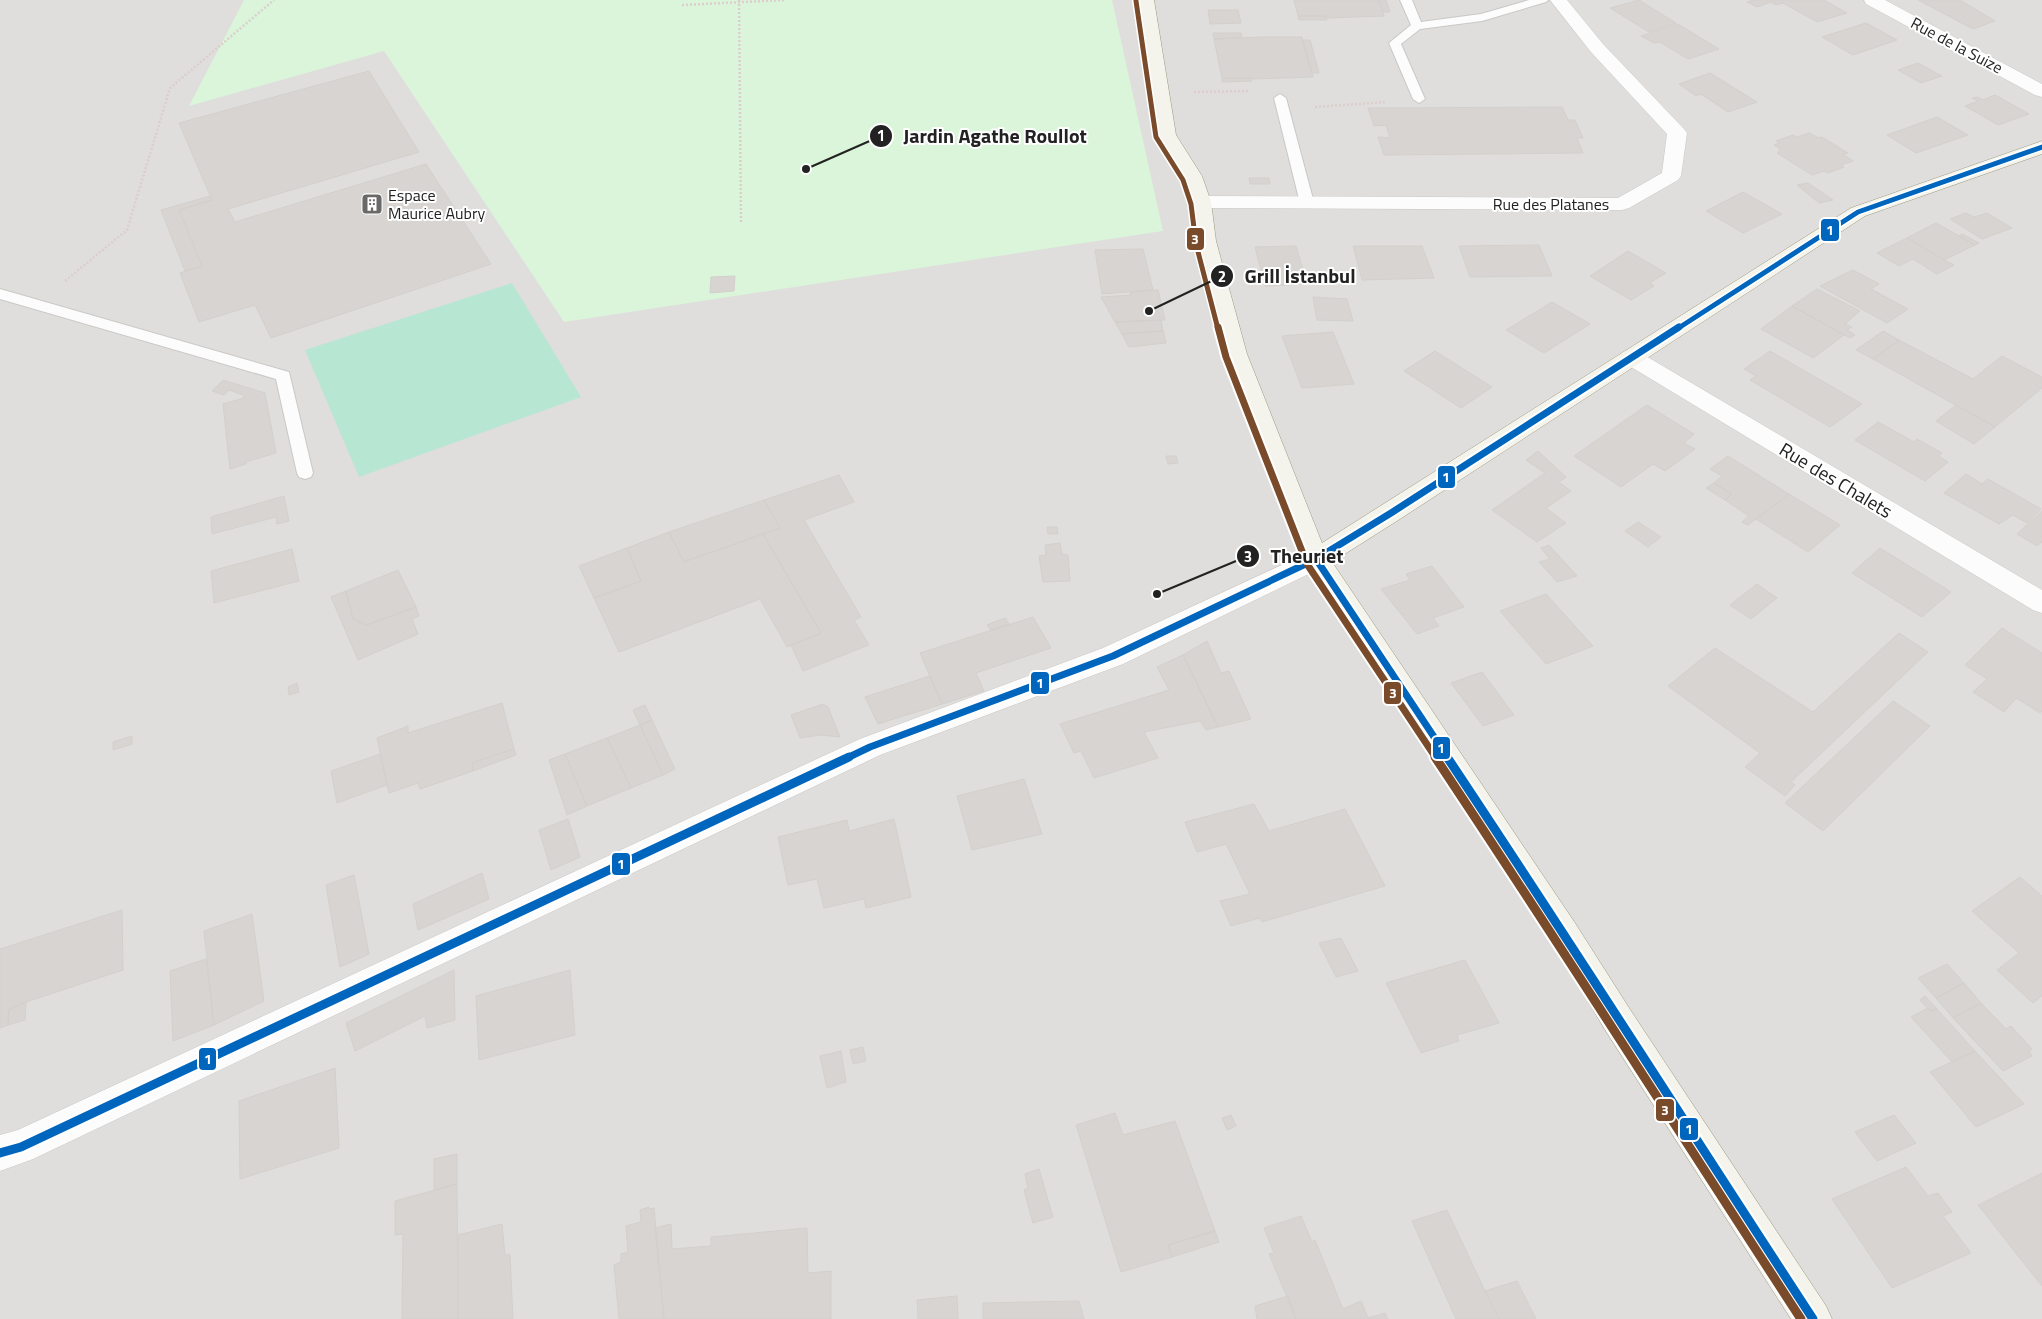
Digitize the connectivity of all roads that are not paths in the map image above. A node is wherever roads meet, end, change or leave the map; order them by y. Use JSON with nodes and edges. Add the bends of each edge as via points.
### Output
{"nodes":[{"id":1,"x":1146,"y":0,"type":"edge"},
{"id":2,"x":1406,"y":0,"type":"edge"},
{"id":3,"x":1542,"y":0,"type":"edge"},
{"id":4,"x":1558,"y":0,"type":"edge"},
{"id":5,"x":1872,"y":0,"type":"edge"},
{"id":6,"x":1417,"y":26,"type":"junction"},
{"id":7,"x":2042,"y":91,"type":"edge"},
{"id":8,"x":1280,"y":98,"type":"dead end"},
{"id":9,"x":1419,"y":99,"type":"dead end"},
{"id":10,"x":2042,"y":147,"type":"edge"},
{"id":11,"x":1201,"y":202,"type":"junction"},
{"id":12,"x":1307,"y":202,"type":"junction"},
{"id":13,"x":0,"y":294,"type":"edge"},
{"id":14,"x":1631,"y":357,"type":"junction"},
{"id":15,"x":304,"y":473,"type":"dead end"},
{"id":16,"x":1316,"y":559,"type":"junction"},
{"id":17,"x":2042,"y":602,"type":"edge"},
{"id":18,"x":0,"y":1153,"type":"edge"},
{"id":19,"x":1813,"y":1319,"type":"edge"}],
"edges":[{"from":1,"to":11,"type":"street","via":[[1166,135],[1192,176]]},
{"from":2,"to":6,"type":"lane"},
{"from":3,"to":6,"type":"lane","via":[[1482,17]]},
{"from":4,"to":12,"type":"street","name":"Rue des Platanes","via":[[1597,48],[1677,133],[1670,176],[1622,204]]},
{"from":5,"to":7,"type":"street","name":"Rue de la Suize"},
{"from":6,"to":9,"type":"lane","via":[[1395,43]]},
{"from":8,"to":12,"type":"lane"},
{"from":10,"to":14,"type":"street","via":[[1858,212]]},
{"from":11,"to":12,"type":"street","name":"Rue des Platanes"},
{"from":11,"to":16,"type":"street","via":[[1206,241],[1236,354]]},
{"from":13,"to":15,"type":"lane","via":[[283,376]]},
{"from":14,"to":16,"type":"street"},
{"from":14,"to":17,"type":"street","name":"Rue des Chalets"},
{"from":16,"to":18,"type":"street","via":[[1113,656],[870,747],[21,1147]]},
{"from":16,"to":19,"type":"street","via":[[1564,933]]}]}
